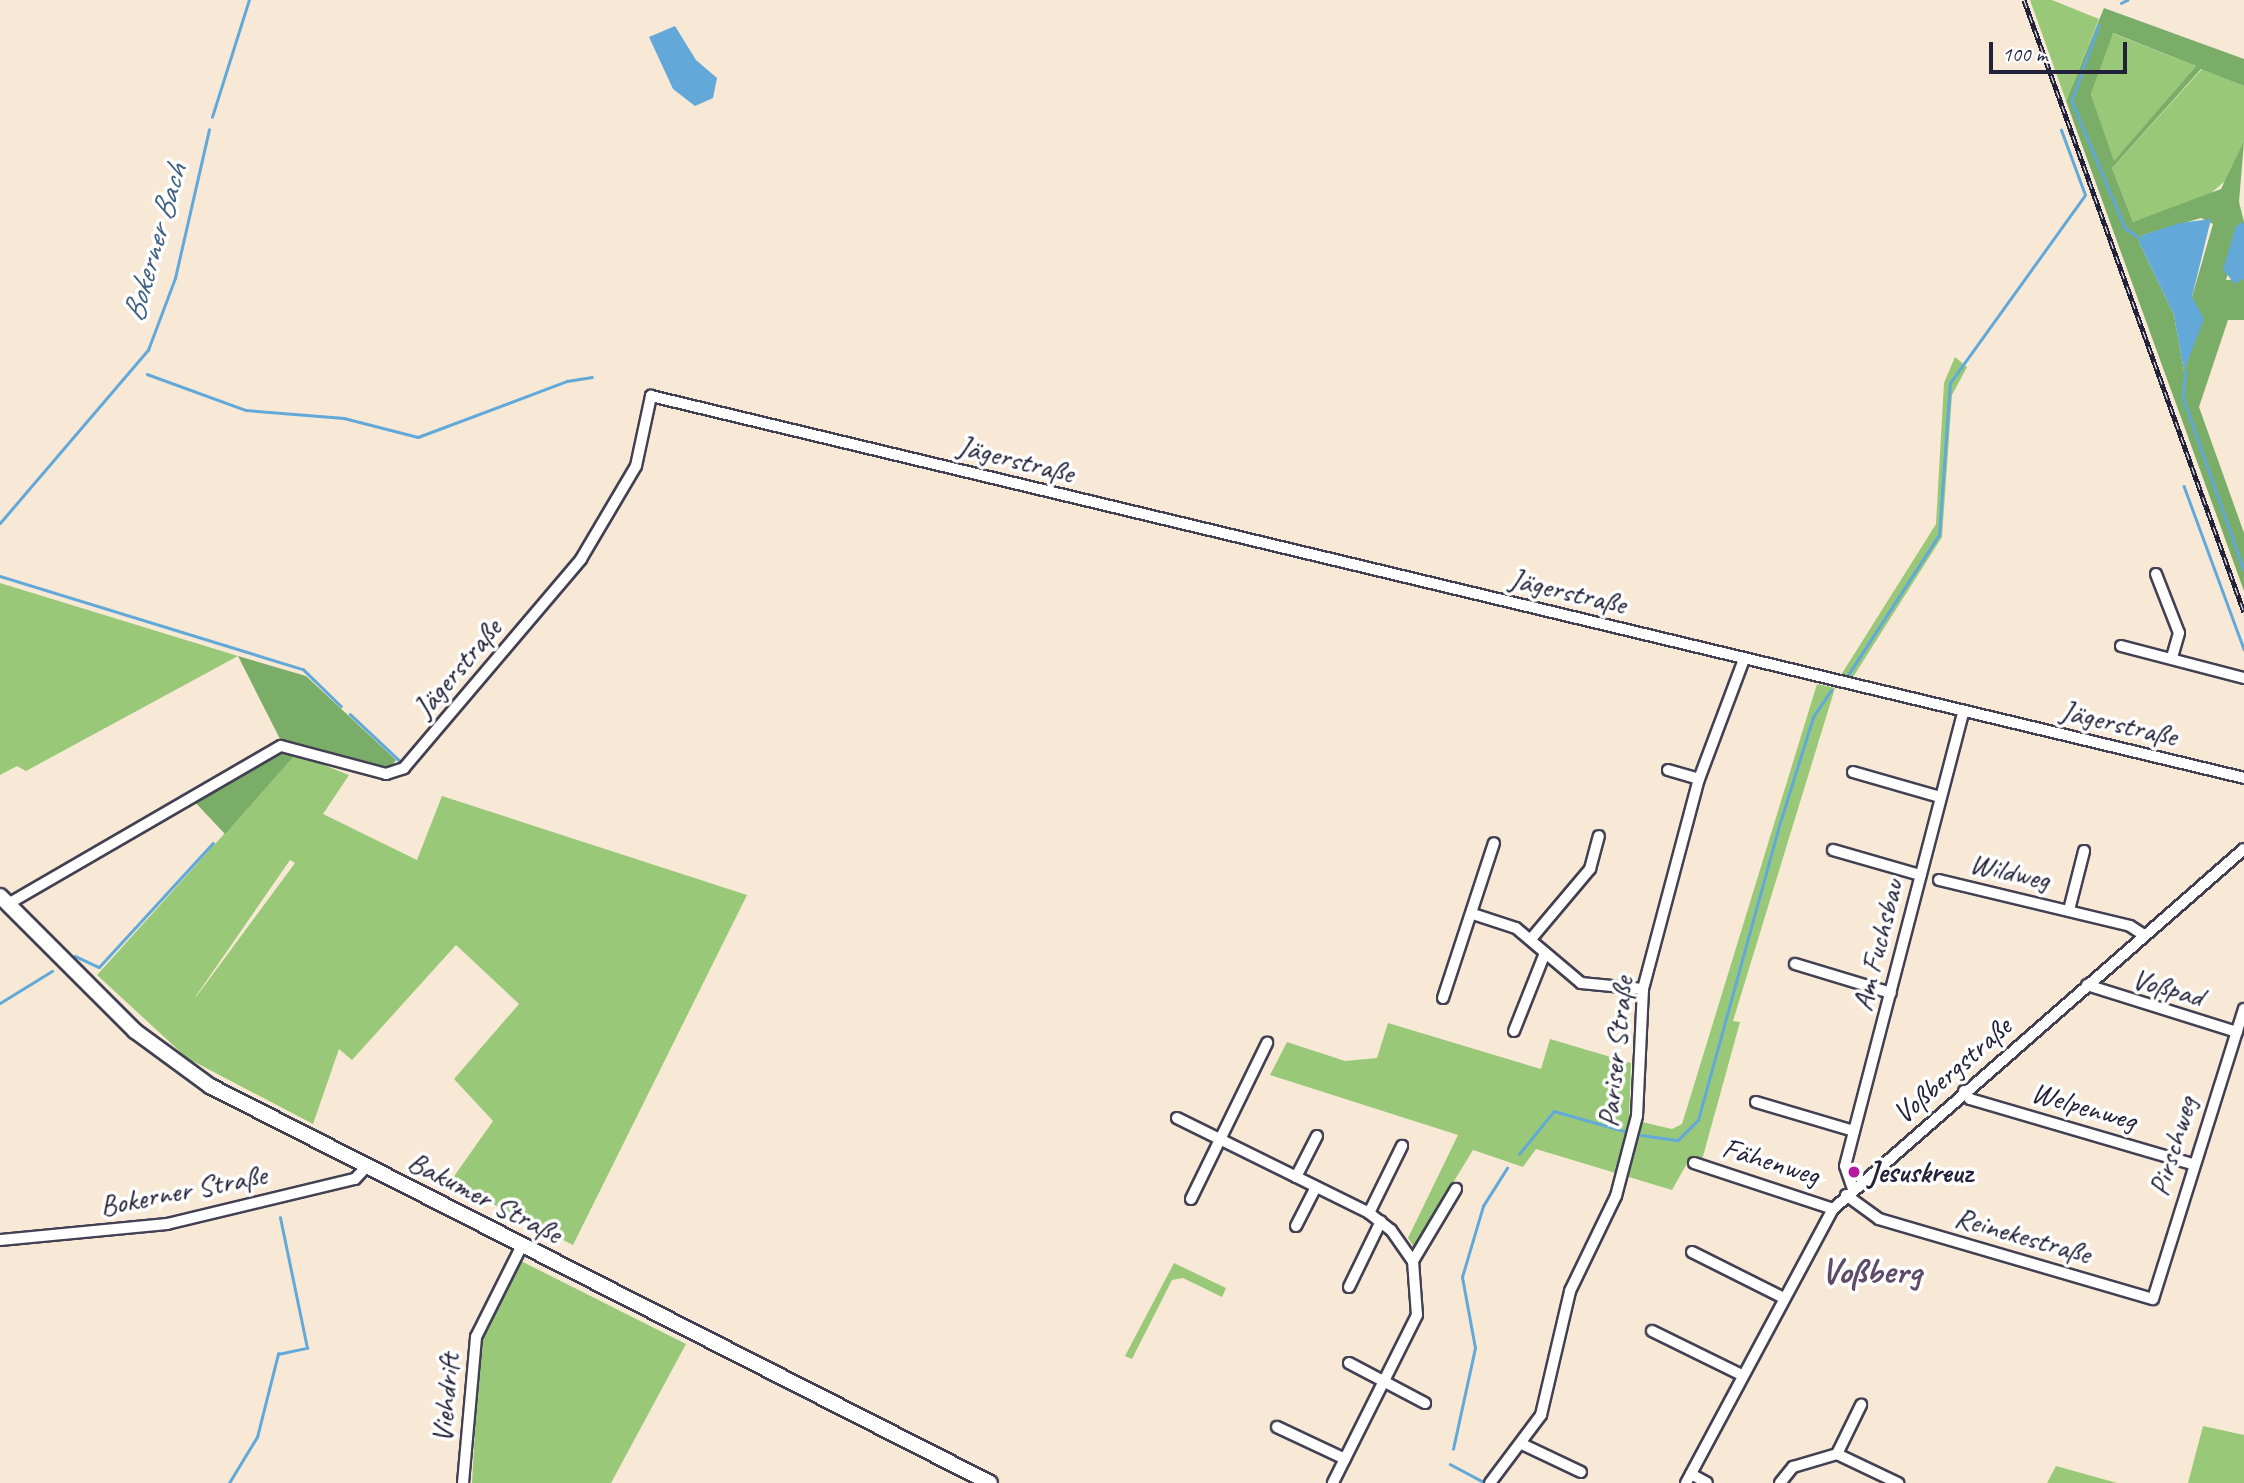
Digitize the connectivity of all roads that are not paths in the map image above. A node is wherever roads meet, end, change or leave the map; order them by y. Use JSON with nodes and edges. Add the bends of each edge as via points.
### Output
{"nodes":[{"id":1,"x":2157,"y":574,"type":"dead end"},
{"id":2,"x":2121,"y":646,"type":"dead end"},
{"id":3,"x":2172,"y":658,"type":"junction"},
{"id":4,"x":1744,"y":659,"type":"junction"},
{"id":5,"x":2244,"y":678,"type":"edge"},
{"id":6,"x":1963,"y":712,"type":"junction"},
{"id":7,"x":1668,"y":770,"type":"dead end"},
{"id":8,"x":1853,"y":772,"type":"dead end"},
{"id":9,"x":2244,"y":778,"type":"edge"},
{"id":10,"x":1699,"y":779,"type":"junction"},
{"id":11,"x":1940,"y":797,"type":"junction"},
{"id":12,"x":1599,"y":836,"type":"dead end"},
{"id":13,"x":1494,"y":843,"type":"dead end"},
{"id":14,"x":1833,"y":849,"type":"dead end"},
{"id":15,"x":2244,"y":849,"type":"edge"},
{"id":16,"x":2084,"y":851,"type":"dead end"},
{"id":17,"x":1920,"y":875,"type":"junction"},
{"id":18,"x":1939,"y":880,"type":"dead end"},
{"id":19,"x":4,"y":900,"type":"edge"},
{"id":20,"x":2069,"y":910,"type":"junction"},
{"id":21,"x":1473,"y":914,"type":"junction"},
{"id":22,"x":2144,"y":935,"type":"junction"},
{"id":23,"x":1531,"y":939,"type":"junction"},
{"id":24,"x":1545,"y":953,"type":"junction"},
{"id":25,"x":1795,"y":964,"type":"dead end"},
{"id":26,"x":2087,"y":985,"type":"junction"},
{"id":27,"x":1643,"y":989,"type":"junction"},
{"id":28,"x":1891,"y":993,"type":"junction"},
{"id":29,"x":1443,"y":998,"type":"dead end"},
{"id":30,"x":2244,"y":1009,"type":"edge"},
{"id":31,"x":1514,"y":1031,"type":"dead end"},
{"id":32,"x":2237,"y":1032,"type":"junction"},
{"id":33,"x":1267,"y":1043,"type":"dead end"},
{"id":34,"x":1965,"y":1091,"type":"junction"},
{"id":35,"x":1756,"y":1101,"type":"dead end"},
{"id":36,"x":1177,"y":1118,"type":"dead end"},
{"id":37,"x":1854,"y":1131,"type":"junction"},
{"id":38,"x":1317,"y":1136,"type":"dead end"},
{"id":39,"x":1222,"y":1141,"type":"junction"},
{"id":40,"x":1402,"y":1146,"type":"dead end"},
{"id":41,"x":1694,"y":1163,"type":"dead end"},
{"id":42,"x":2192,"y":1164,"type":"junction"},
{"id":43,"x":367,"y":1166,"type":"junction"},
{"id":44,"x":1296,"y":1177,"type":"junction"},
{"id":45,"x":1316,"y":1187,"type":"junction"},
{"id":46,"x":1456,"y":1189,"type":"dead end"},
{"id":47,"x":1849,"y":1192,"type":"junction"},
{"id":48,"x":1191,"y":1199,"type":"dead end"},
{"id":49,"x":1833,"y":1209,"type":"junction"},
{"id":50,"x":1369,"y":1213,"type":"junction"},
{"id":51,"x":1381,"y":1221,"type":"junction"},
{"id":52,"x":1297,"y":1226,"type":"dead end"},
{"id":53,"x":0,"y":1240,"type":"edge"},
{"id":54,"x":522,"y":1244,"type":"junction"},
{"id":55,"x":1692,"y":1252,"type":"dead end"},
{"id":56,"x":1413,"y":1261,"type":"junction"},
{"id":57,"x":1349,"y":1287,"type":"dead end"},
{"id":58,"x":1782,"y":1297,"type":"junction"},
{"id":59,"x":2152,"y":1299,"type":"joint"},
{"id":60,"x":1652,"y":1331,"type":"dead end"},
{"id":61,"x":1349,"y":1363,"type":"dead end"},
{"id":62,"x":1741,"y":1375,"type":"junction"},
{"id":63,"x":1384,"y":1382,"type":"junction"},
{"id":64,"x":1425,"y":1403,"type":"dead end"},
{"id":65,"x":1861,"y":1405,"type":"dead end"},
{"id":66,"x":1277,"y":1427,"type":"dead end"},
{"id":67,"x":1524,"y":1445,"type":"junction"},
{"id":68,"x":1837,"y":1454,"type":"junction"},
{"id":69,"x":1345,"y":1459,"type":"junction"},
{"id":70,"x":1581,"y":1472,"type":"dead end"},
{"id":71,"x":1878,"y":1478,"type":"edge"},
{"id":72,"x":1688,"y":1479,"type":"edge"},
{"id":73,"x":463,"y":1483,"type":"edge"},
{"id":74,"x":990,"y":1483,"type":"edge"},
{"id":75,"x":1333,"y":1483,"type":"edge"},
{"id":76,"x":1490,"y":1483,"type":"edge"},
{"id":77,"x":1707,"y":1483,"type":"edge"},
{"id":78,"x":1780,"y":1483,"type":"edge"},
{"id":79,"x":1898,"y":1483,"type":"edge"}],
"edges":[{"from":1,"to":3,"type":"street","via":[[2179,633]]},
{"from":2,"to":3,"type":"street"},
{"from":3,"to":5,"type":"street"},
{"from":4,"to":6,"type":"street","name":"Jägerstraße"},
{"from":4,"to":10,"type":"street","name":"Pariser Straße"},
{"from":4,"to":19,"type":"street","name":"Jägerstraße","via":[[651,396],[636,466],[581,559],[404,768],[386,774],[281,746]]},
{"from":6,"to":9,"type":"street","name":"Jägerstraße"},
{"from":6,"to":11,"type":"street","name":"Am Fuchsbau"},
{"from":7,"to":10,"type":"street"},
{"from":8,"to":11,"type":"street"},
{"from":10,"to":27,"type":"street","name":"Pariser Straße"},
{"from":11,"to":17,"type":"street","name":"Am Fuchsbau"},
{"from":12,"to":23,"type":"street","via":[[1590,869]]},
{"from":13,"to":21,"type":"street"},
{"from":14,"to":17,"type":"street"},
{"from":15,"to":22,"type":"street","name":"Voßbergstraße"},
{"from":16,"to":20,"type":"street","name":"Wildweg"},
{"from":17,"to":28,"type":"street","name":"Am Fuchsbau"},
{"from":18,"to":20,"type":"street","name":"Wildweg"},
{"from":19,"to":43,"type":"main road","name":"Bakumer Straße","via":[[171,1062]]},
{"from":20,"to":22,"type":"street","name":"Wildweg"},
{"from":21,"to":23,"type":"street"},
{"from":21,"to":29,"type":"street"},
{"from":22,"to":26,"type":"street","name":"Voßbergstraße"},
{"from":23,"to":24,"type":"street"},
{"from":24,"to":27,"type":"street","via":[[1581,983]]},
{"from":24,"to":31,"type":"street"},
{"from":25,"to":28,"type":"street"},
{"from":26,"to":32,"type":"street","name":"Voßpad"},
{"from":26,"to":34,"type":"street","name":"Voßbergstraße"},
{"from":27,"to":67,"type":"street","name":"Pariser Straße","via":[[1637,1116],[1623,1171],[1607,1220],[1570,1291],[1548,1396]]},
{"from":28,"to":37,"type":"street","name":"Am Fuchsbau"},
{"from":30,"to":32,"type":"street","name":"Pirschweg"},
{"from":32,"to":42,"type":"street","name":"Pirschweg"},
{"from":33,"to":39,"type":"street"},
{"from":34,"to":42,"type":"street","name":"Welpenweg","via":[[1970,1099]]},
{"from":34,"to":47,"type":"street","name":"Voßbergstraße"},
{"from":35,"to":37,"type":"street"},
{"from":36,"to":39,"type":"street"},
{"from":37,"to":47,"type":"street","name":"Am Fuchsbau","via":[[1845,1167]]},
{"from":38,"to":44,"type":"street"},
{"from":39,"to":44,"type":"street"},
{"from":39,"to":48,"type":"street"},
{"from":40,"to":50,"type":"street"},
{"from":41,"to":49,"type":"street","name":"Fähenweg"},
{"from":42,"to":59,"type":"street","name":"Pirschweg"},
{"from":43,"to":53,"type":"street","name":"Bokerner Straße","via":[[355,1179],[167,1224]]},
{"from":43,"to":54,"type":"main road","name":"Bakumer Straße"},
{"from":44,"to":45,"type":"street"},
{"from":45,"to":50,"type":"street"},
{"from":45,"to":52,"type":"street"},
{"from":46,"to":56,"type":"street"},
{"from":47,"to":49,"type":"street","name":"Voßbergstraße"},
{"from":47,"to":59,"type":"street","name":"Reinekestraße","via":[[1879,1219]]},
{"from":49,"to":58,"type":"street","name":"Voßbergstraße"},
{"from":50,"to":51,"type":"street"},
{"from":51,"to":56,"type":"street"},
{"from":51,"to":57,"type":"street"},
{"from":54,"to":73,"type":"street","name":"Viehdrift","via":[[476,1337]]},
{"from":54,"to":74,"type":"main road","name":"Bakumer Straße"},
{"from":55,"to":58,"type":"street"},
{"from":56,"to":63,"type":"street","via":[[1417,1315]]},
{"from":58,"to":62,"type":"street","name":"Voßbergstraße"},
{"from":60,"to":62,"type":"street"},
{"from":61,"to":63,"type":"street"},
{"from":62,"to":72,"type":"street","name":"Voßbergstraße"},
{"from":63,"to":64,"type":"street"},
{"from":63,"to":69,"type":"street"},
{"from":65,"to":68,"type":"street"},
{"from":66,"to":69,"type":"street"},
{"from":67,"to":70,"type":"street"},
{"from":67,"to":76,"type":"street","name":"Pariser Straße"},
{"from":68,"to":71,"type":"street"},
{"from":68,"to":78,"type":"street","via":[[1793,1467]]},
{"from":69,"to":75,"type":"street"},
{"from":71,"to":79,"type":"street"},
{"from":72,"to":77,"type":"street"}]}
